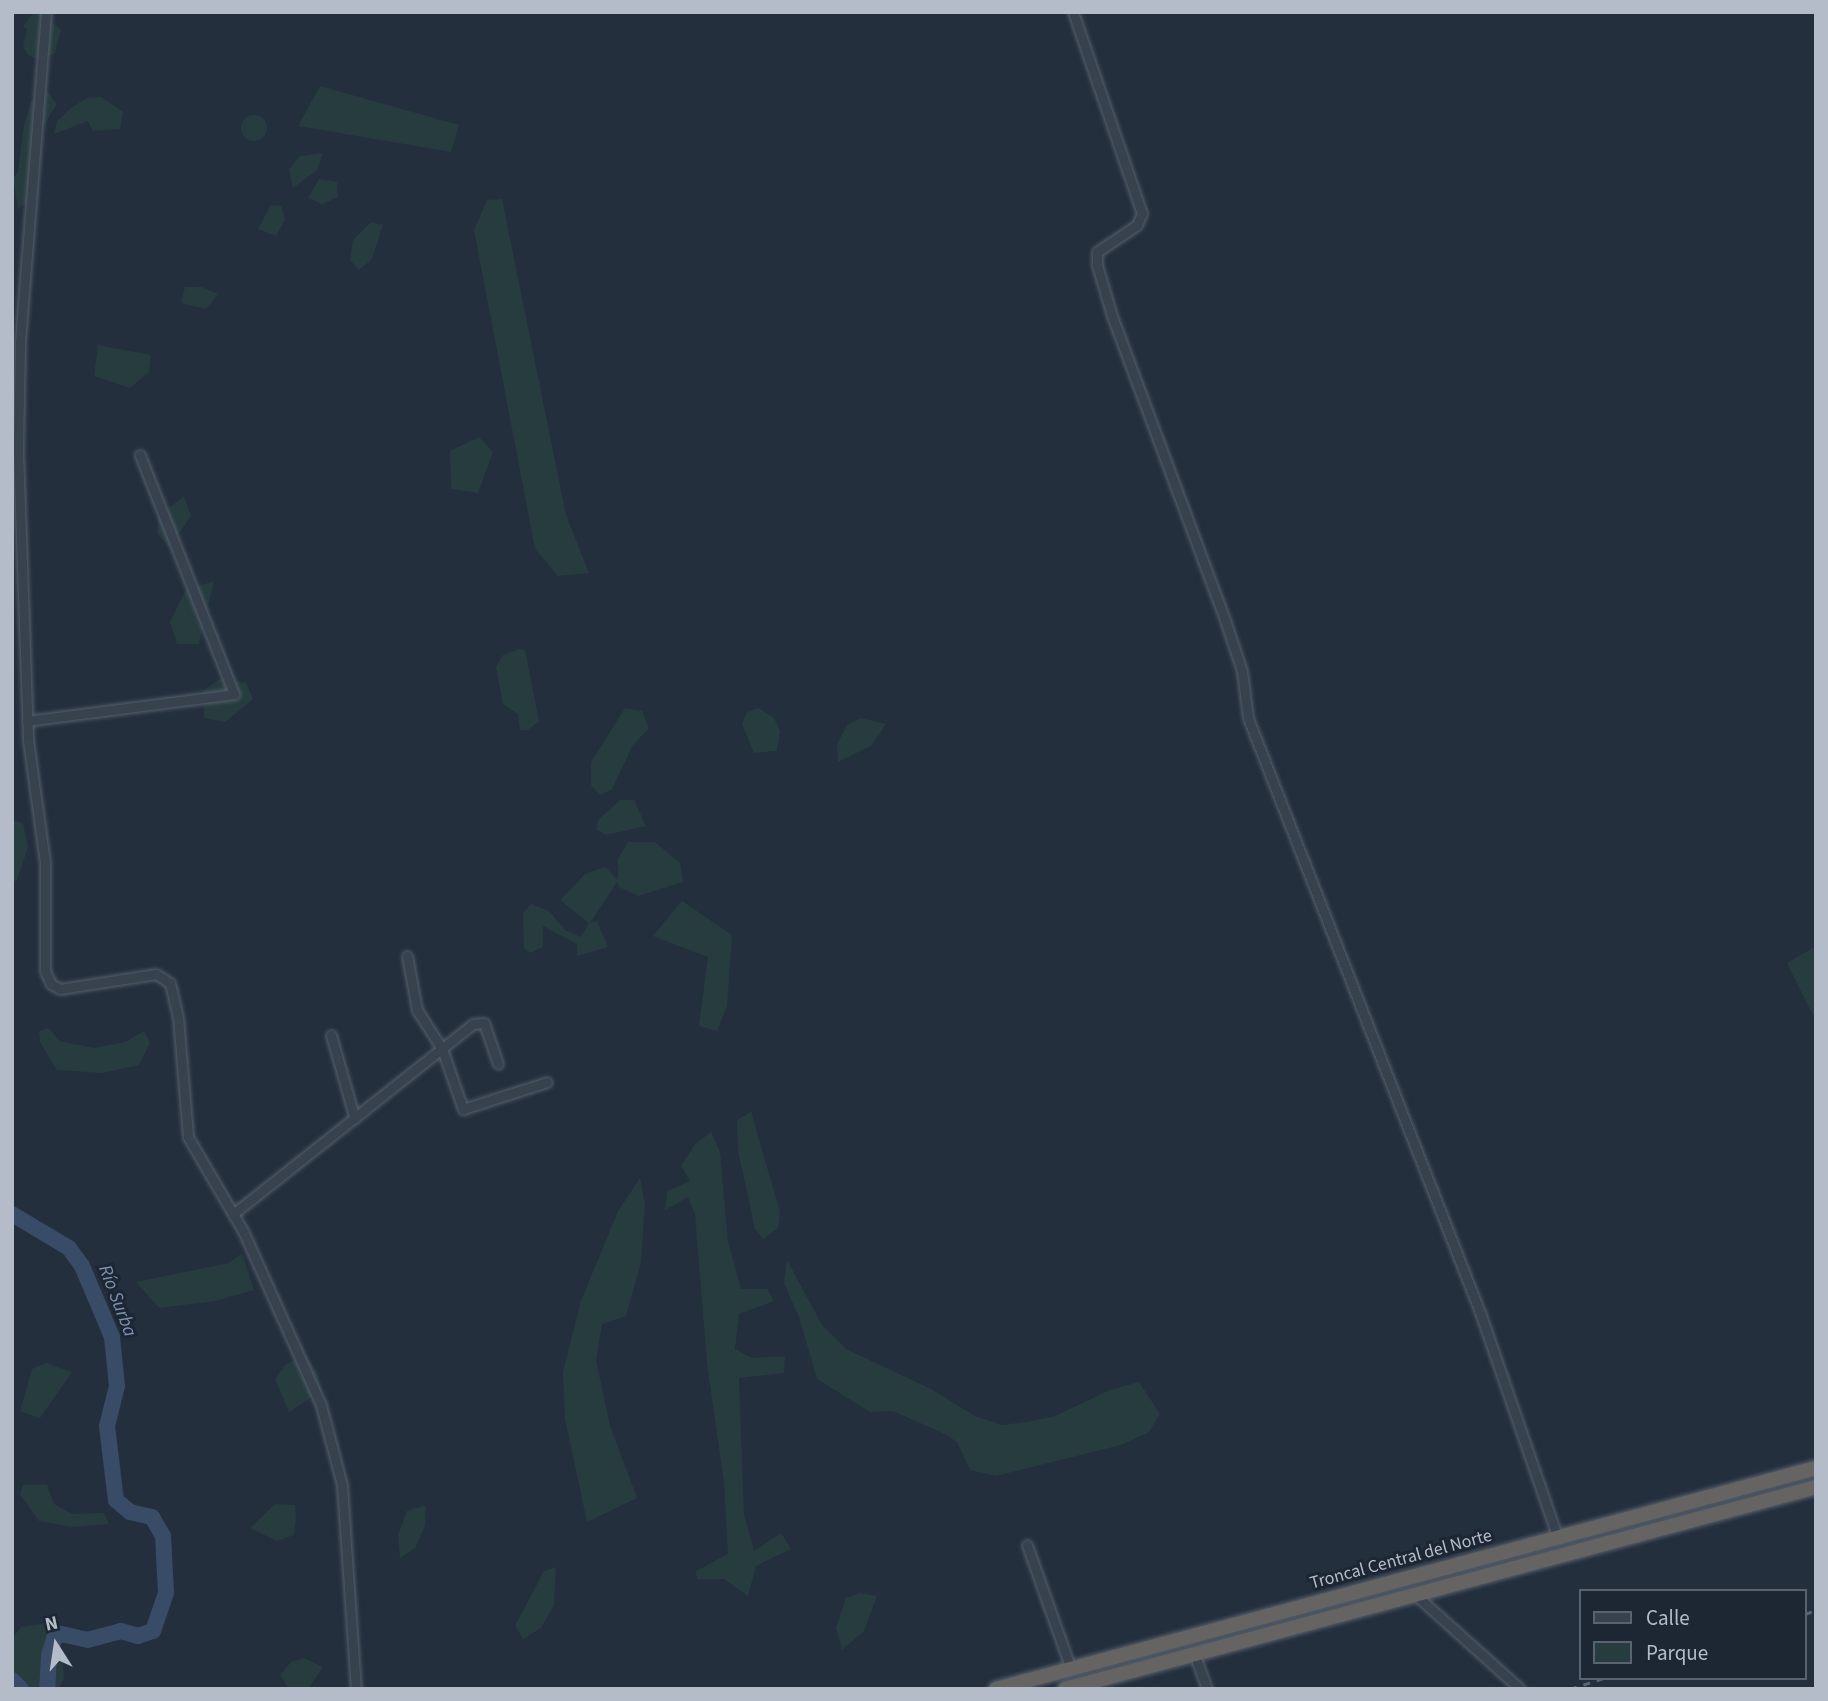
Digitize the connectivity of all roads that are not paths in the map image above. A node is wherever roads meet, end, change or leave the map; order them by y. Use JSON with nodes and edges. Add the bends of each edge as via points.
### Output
{"nodes":[{"id":1,"x":46,"y":12,"type":"edge"},
{"id":2,"x":1073,"y":12,"type":"edge"},
{"id":3,"x":140,"y":455,"type":"dead end"},
{"id":4,"x":27,"y":721,"type":"junction"},
{"id":5,"x":407,"y":956,"type":"dead end"},
{"id":6,"x":331,"y":1035,"type":"dead end"},
{"id":7,"x":442,"y":1049,"type":"junction"},
{"id":8,"x":498,"y":1064,"type":"dead end"},
{"id":9,"x":547,"y":1082,"type":"dead end"},
{"id":10,"x":355,"y":1119,"type":"junction"},
{"id":11,"x":233,"y":1213,"type":"junction"},
{"id":12,"x":1816,"y":1468,"type":"edge"},
{"id":13,"x":1816,"y":1487,"type":"edge"},
{"id":14,"x":1558,"y":1538,"type":"junction"},
{"id":15,"x":1027,"y":1545,"type":"dead end"},
{"id":16,"x":1418,"y":1597,"type":"junction"},
{"id":17,"x":1195,"y":1656,"type":"junction"},
{"id":18,"x":1070,"y":1669,"type":"junction"},
{"id":19,"x":356,"y":1689,"type":"edge"},
{"id":20,"x":996,"y":1689,"type":"edge"},
{"id":21,"x":1065,"y":1689,"type":"edge"},
{"id":22,"x":1207,"y":1689,"type":"edge"},
{"id":23,"x":1520,"y":1689,"type":"edge"}],
"edges":[{"from":1,"to":4,"type":"street","via":[[20,359],[18,451]]},
{"from":2,"to":14,"type":"street","via":[[1142,214],[1137,225],[1097,252],[1112,316],[1230,632],[1242,671],[1248,718],[1481,1315]]},
{"from":3,"to":4,"type":"street","via":[[234,694]]},
{"from":4,"to":11,"type":"street","via":[[43,831],[48,979],[60,989],[156,974],[166,978],[178,1017],[188,1137]]},
{"from":5,"to":7,"type":"street","via":[[417,1010]]},
{"from":6,"to":10,"type":"street"},
{"from":7,"to":8,"type":"street","via":[[484,1023]]},
{"from":7,"to":9,"type":"street","via":[[463,1110]]},
{"from":7,"to":10,"type":"street"},
{"from":10,"to":11,"type":"street"},
{"from":11,"to":19,"type":"street","via":[[307,1365],[332,1444],[347,1532]]},
{"from":12,"to":14,"type":"highway","name":"Troncal Central del Norte"},
{"from":13,"to":16,"type":"highway"},
{"from":14,"to":18,"type":"highway","name":"Troncal Central del Norte"},
{"from":15,"to":18,"type":"street"},
{"from":16,"to":17,"type":"highway"},
{"from":16,"to":23,"type":"street"},
{"from":17,"to":21,"type":"highway"},
{"from":17,"to":22,"type":"street"},
{"from":18,"to":20,"type":"highway","name":"Troncal Central del Norte"}]}
